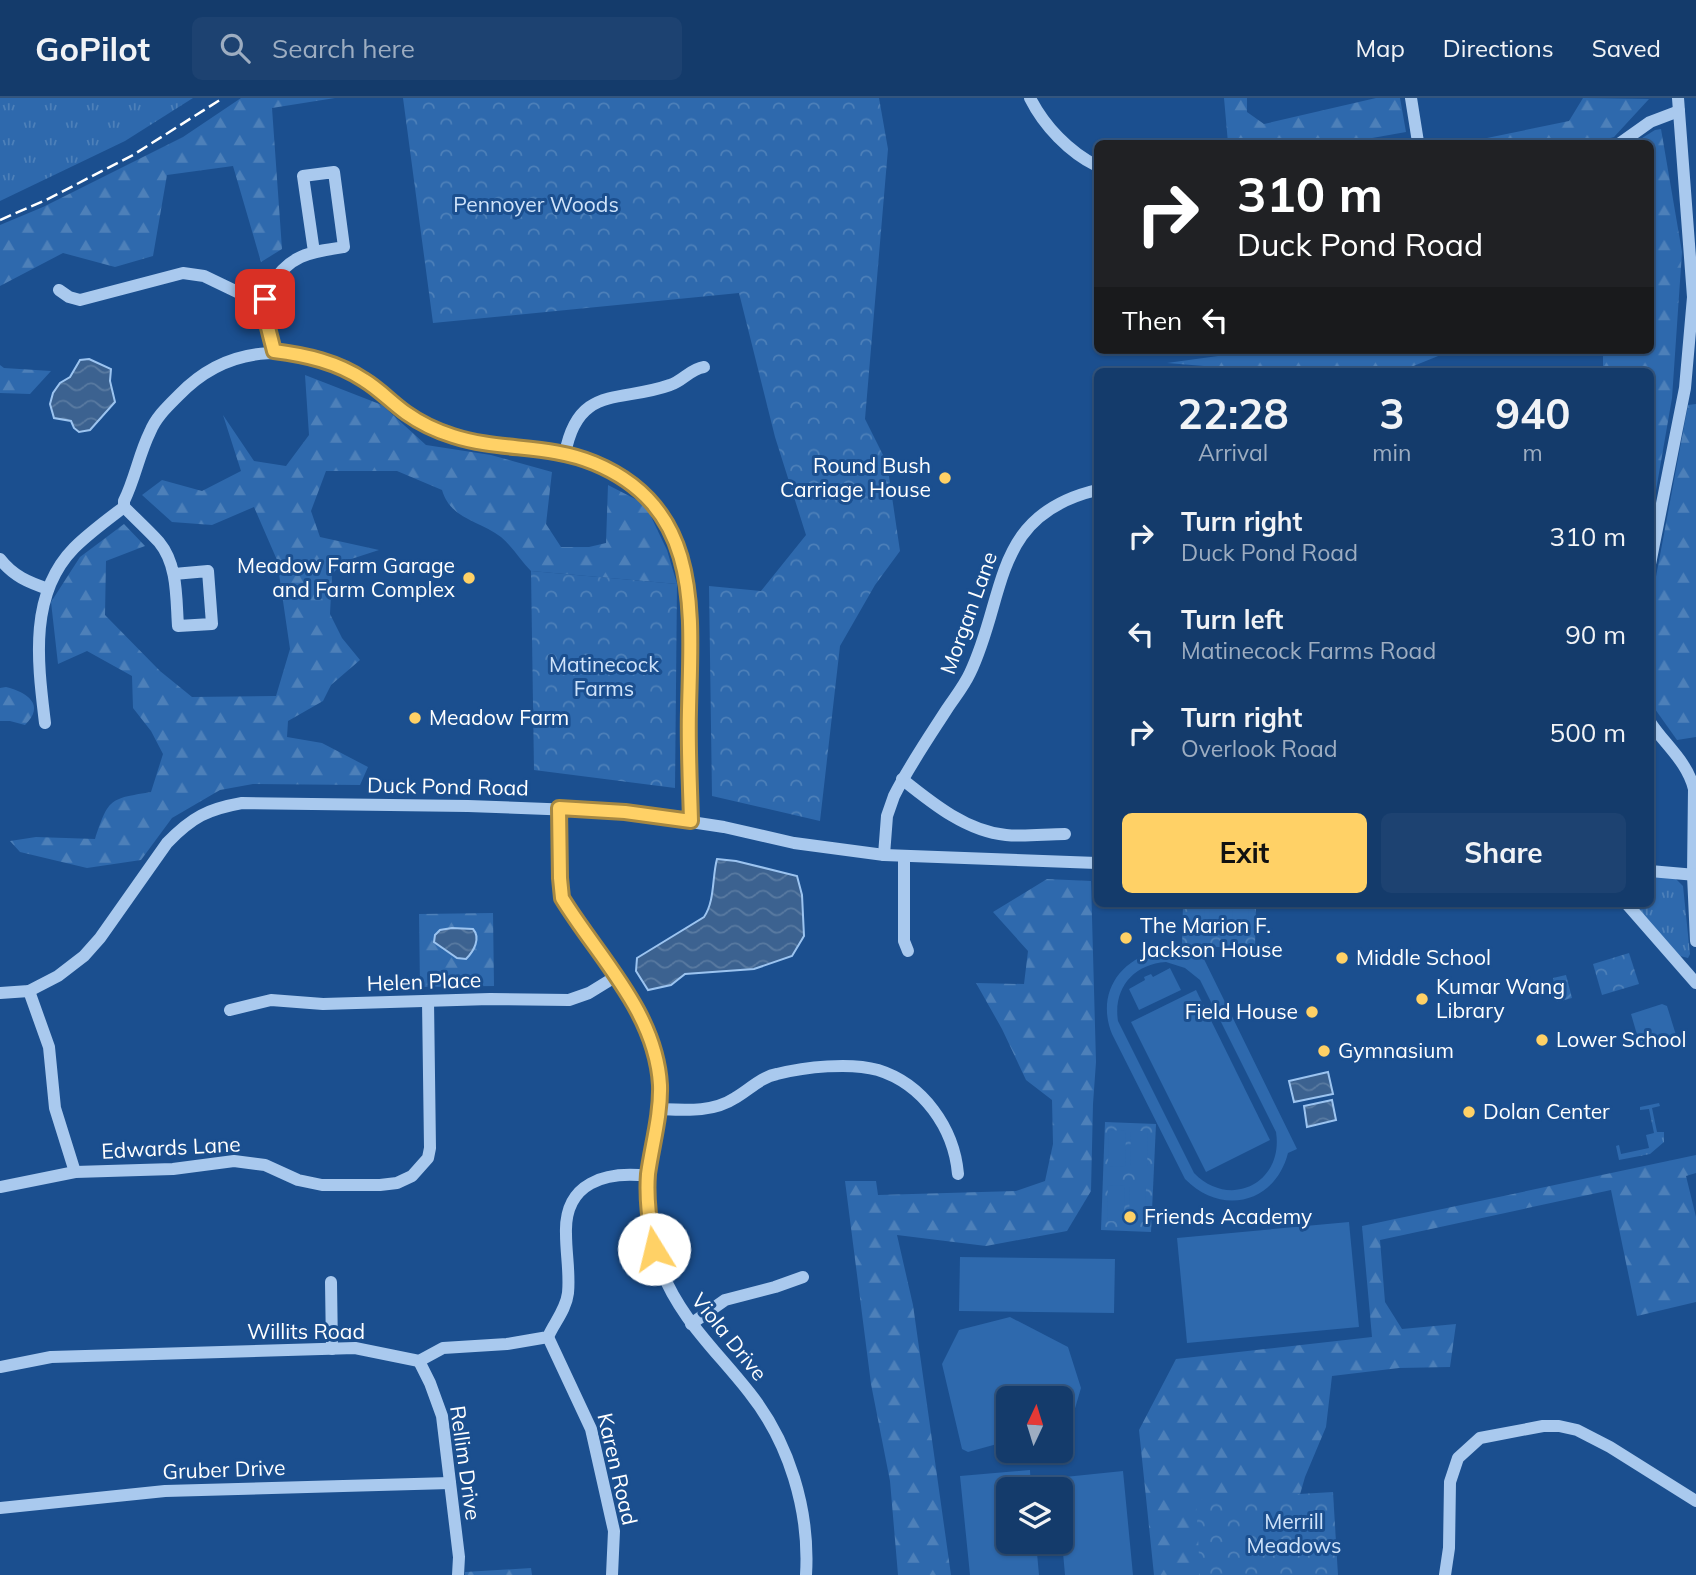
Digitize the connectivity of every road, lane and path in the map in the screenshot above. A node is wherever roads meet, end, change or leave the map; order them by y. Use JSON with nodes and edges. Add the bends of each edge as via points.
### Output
{"nodes":[{"id":1,"x":1030,"y":98,"type":"edge"},
{"id":2,"x":1411,"y":98,"type":"edge"},
{"id":3,"x":1678,"y":104,"type":"edge"},
{"id":4,"x":1419,"y":140,"type":"edge"},
{"id":5,"x":1625,"y":140,"type":"edge"},
{"id":6,"x":1094,"y":164,"type":"edge"},
{"id":7,"x":314,"y":252,"type":"junction"},
{"id":8,"x":58,"y":290,"type":"dead end"},
{"id":9,"x":263,"y":308,"type":"junction"},
{"id":10,"x":274,"y":351,"type":"junction"},
{"id":11,"x":704,"y":366,"type":"dead end"},
{"id":12,"x":565,"y":454,"type":"junction"},
{"id":13,"x":1094,"y":491,"type":"edge"},
{"id":14,"x":124,"y":507,"type":"junction"},
{"id":15,"x":1654,"y":544,"type":"edge"},
{"id":16,"x":0,"y":559,"type":"edge"},
{"id":17,"x":174,"y":574,"type":"junction"},
{"id":18,"x":48,"y":589,"type":"junction"},
{"id":19,"x":45,"y":723,"type":"dead end"},
{"id":20,"x":1654,"y":728,"type":"edge"},
{"id":21,"x":902,"y":779,"type":"junction"},
{"id":22,"x":559,"y":808,"type":"junction"},
{"id":23,"x":691,"y":821,"type":"junction"},
{"id":24,"x":1065,"y":834,"type":"dead end"},
{"id":25,"x":884,"y":855,"type":"junction"},
{"id":26,"x":904,"y":856,"type":"junction"},
{"id":27,"x":1094,"y":863,"type":"edge"},
{"id":28,"x":1654,"y":871,"type":"edge"},
{"id":29,"x":1694,"y":875,"type":"edge"},
{"id":30,"x":1630,"y":907,"type":"edge"},
{"id":31,"x":1696,"y":941,"type":"edge"},
{"id":32,"x":908,"y":951,"type":"dead end"},
{"id":33,"x":615,"y":977,"type":"junction"},
{"id":34,"x":1696,"y":983,"type":"edge"},
{"id":35,"x":29,"y":991,"type":"junction"},
{"id":36,"x":0,"y":993,"type":"edge"},
{"id":37,"x":428,"y":1001,"type":"junction"},
{"id":38,"x":230,"y":1010,"type":"dead end"},
{"id":39,"x":657,"y":1109,"type":"junction"},
{"id":40,"x":75,"y":1172,"type":"junction"},
{"id":41,"x":958,"y":1174,"type":"dead end"},
{"id":42,"x":648,"y":1175,"type":"junction"},
{"id":43,"x":0,"y":1187,"type":"edge"},
{"id":44,"x":803,"y":1277,"type":"dead end"},
{"id":45,"x":331,"y":1282,"type":"dead end"},
{"id":46,"x":691,"y":1324,"type":"junction"},
{"id":47,"x":548,"y":1337,"type":"junction"},
{"id":48,"x":332,"y":1349,"type":"junction"},
{"id":49,"x":419,"y":1362,"type":"junction"},
{"id":50,"x":0,"y":1367,"type":"edge"},
{"id":51,"x":450,"y":1483,"type":"junction"},
{"id":52,"x":1696,"y":1501,"type":"edge"},
{"id":53,"x":0,"y":1508,"type":"edge"},
{"id":54,"x":458,"y":1575,"type":"edge"},
{"id":55,"x":612,"y":1575,"type":"edge"},
{"id":56,"x":806,"y":1575,"type":"edge"},
{"id":57,"x":1445,"y":1575,"type":"edge"}],
"edges":[{"from":1,"to":6,"type":"street","via":[[1061,140]]},
{"from":2,"to":4,"type":"street"},
{"from":3,"to":5,"type":"street"},
{"from":3,"to":15,"type":"street","via":[[1693,297],[1685,388]]},
{"from":7,"to":7,"type":"street","via":[[303,176],[334,172],[344,247]]},
{"from":7,"to":9,"type":"street","via":[[280,270]]},
{"from":8,"to":9,"type":"street","via":[[80,300],[194,273]]},
{"from":9,"to":10,"type":"street"},
{"from":10,"to":12,"type":"street","via":[[303,354],[346,370],[407,414],[452,436]]},
{"from":10,"to":14,"type":"street","via":[[228,361],[185,388],[150,431]]},
{"from":11,"to":12,"type":"street","via":[[673,384],[591,405],[573,425]]},
{"from":12,"to":23,"type":"street","via":[[596,464],[640,489],[668,526],[680,553],[690,597]]},
{"from":13,"to":21,"type":"street","name":"Morgan Lane","via":[[1063,502],[1015,545],[971,671]]},
{"from":14,"to":17,"type":"street","via":[[161,544]]},
{"from":14,"to":18,"type":"street","via":[[73,549]]},
{"from":16,"to":18,"type":"street","via":[[25,581]]},
{"from":17,"to":17,"type":"street","via":[[178,626],[212,624],[208,571]]},
{"from":18,"to":19,"type":"street","via":[[39,653]]},
{"from":20,"to":29,"type":"street","via":[[1692,780]]},
{"from":21,"to":24,"type":"street","via":[[969,825],[1004,835]]},
{"from":21,"to":25,"type":"street","name":"Morgan Lane","via":[[887,816]]},
{"from":22,"to":23,"type":"street","name":"Duck Pond Road"},
{"from":22,"to":33,"type":"street","name":"Viola Drive","via":[[562,898]]},
{"from":22,"to":35,"type":"street","name":"Duck Pond Road","via":[[264,802],[216,807],[192,820],[167,843],[84,956]]},
{"from":23,"to":25,"type":"street","name":"Duck Pond Road","via":[[794,843]]},
{"from":25,"to":26,"type":"street","name":"Duck Pond Road"},
{"from":26,"to":27,"type":"street","name":"Duck Pond Road"},
{"from":26,"to":32,"type":"street","via":[[904,941]]},
{"from":28,"to":29,"type":"street"},
{"from":29,"to":31,"type":"street"},
{"from":30,"to":34,"type":"street"},
{"from":33,"to":37,"type":"street","name":"Helen Place","via":[[569,1000]]},
{"from":33,"to":39,"type":"street","name":"Viola Drive","via":[[650,1038],[659,1079]]},
{"from":35,"to":36,"type":"street","name":"Duck Pond Road"},
{"from":35,"to":40,"type":"street","via":[[49,1047],[55,1108]]},
{"from":37,"to":38,"type":"street","name":"Helen Place","via":[[323,1004],[271,1000]]},
{"from":37,"to":40,"type":"street","name":"Edwards Lane","via":[[430,1148],[422,1166],[404,1180],[380,1185],[322,1185],[265,1165],[234,1161],[173,1169]]},
{"from":39,"to":41,"type":"street","via":[[713,1108],[776,1074],[845,1066],[877,1070],[914,1089],[932,1108],[947,1132]]},
{"from":39,"to":42,"type":"street","name":"Viola Drive"},
{"from":40,"to":43,"type":"street","name":"Edwards Lane"},
{"from":42,"to":46,"type":"street","name":"Viola Drive","via":[[649,1221],[657,1257]]},
{"from":42,"to":47,"type":"street","via":[[610,1175],[593,1181],[573,1201],[566,1232],[568,1296]]},
{"from":44,"to":46,"type":"street","via":[[725,1300]]},
{"from":45,"to":48,"type":"street"},
{"from":46,"to":56,"type":"street","name":"Viola Drive","via":[[749,1392],[780,1442],[800,1500]]},
{"from":47,"to":49,"type":"street","via":[[451,1347]]},
{"from":47,"to":55,"type":"street","name":"Karen Road","via":[[591,1429],[614,1531]]},
{"from":48,"to":49,"type":"street","name":"Willits Road","via":[[355,1348]]},
{"from":48,"to":50,"type":"street","name":"Willits Road","via":[[51,1357]]},
{"from":49,"to":51,"type":"street","name":"Rellim Drive","via":[[442,1416]]},
{"from":51,"to":53,"type":"street","name":"Gruber Drive","via":[[165,1492]]},
{"from":51,"to":54,"type":"street","name":"Rellim Drive"},
{"from":52,"to":57,"type":"street","via":[[1577,1430],[1544,1426],[1480,1438],[1458,1458],[1450,1482]]}]}
